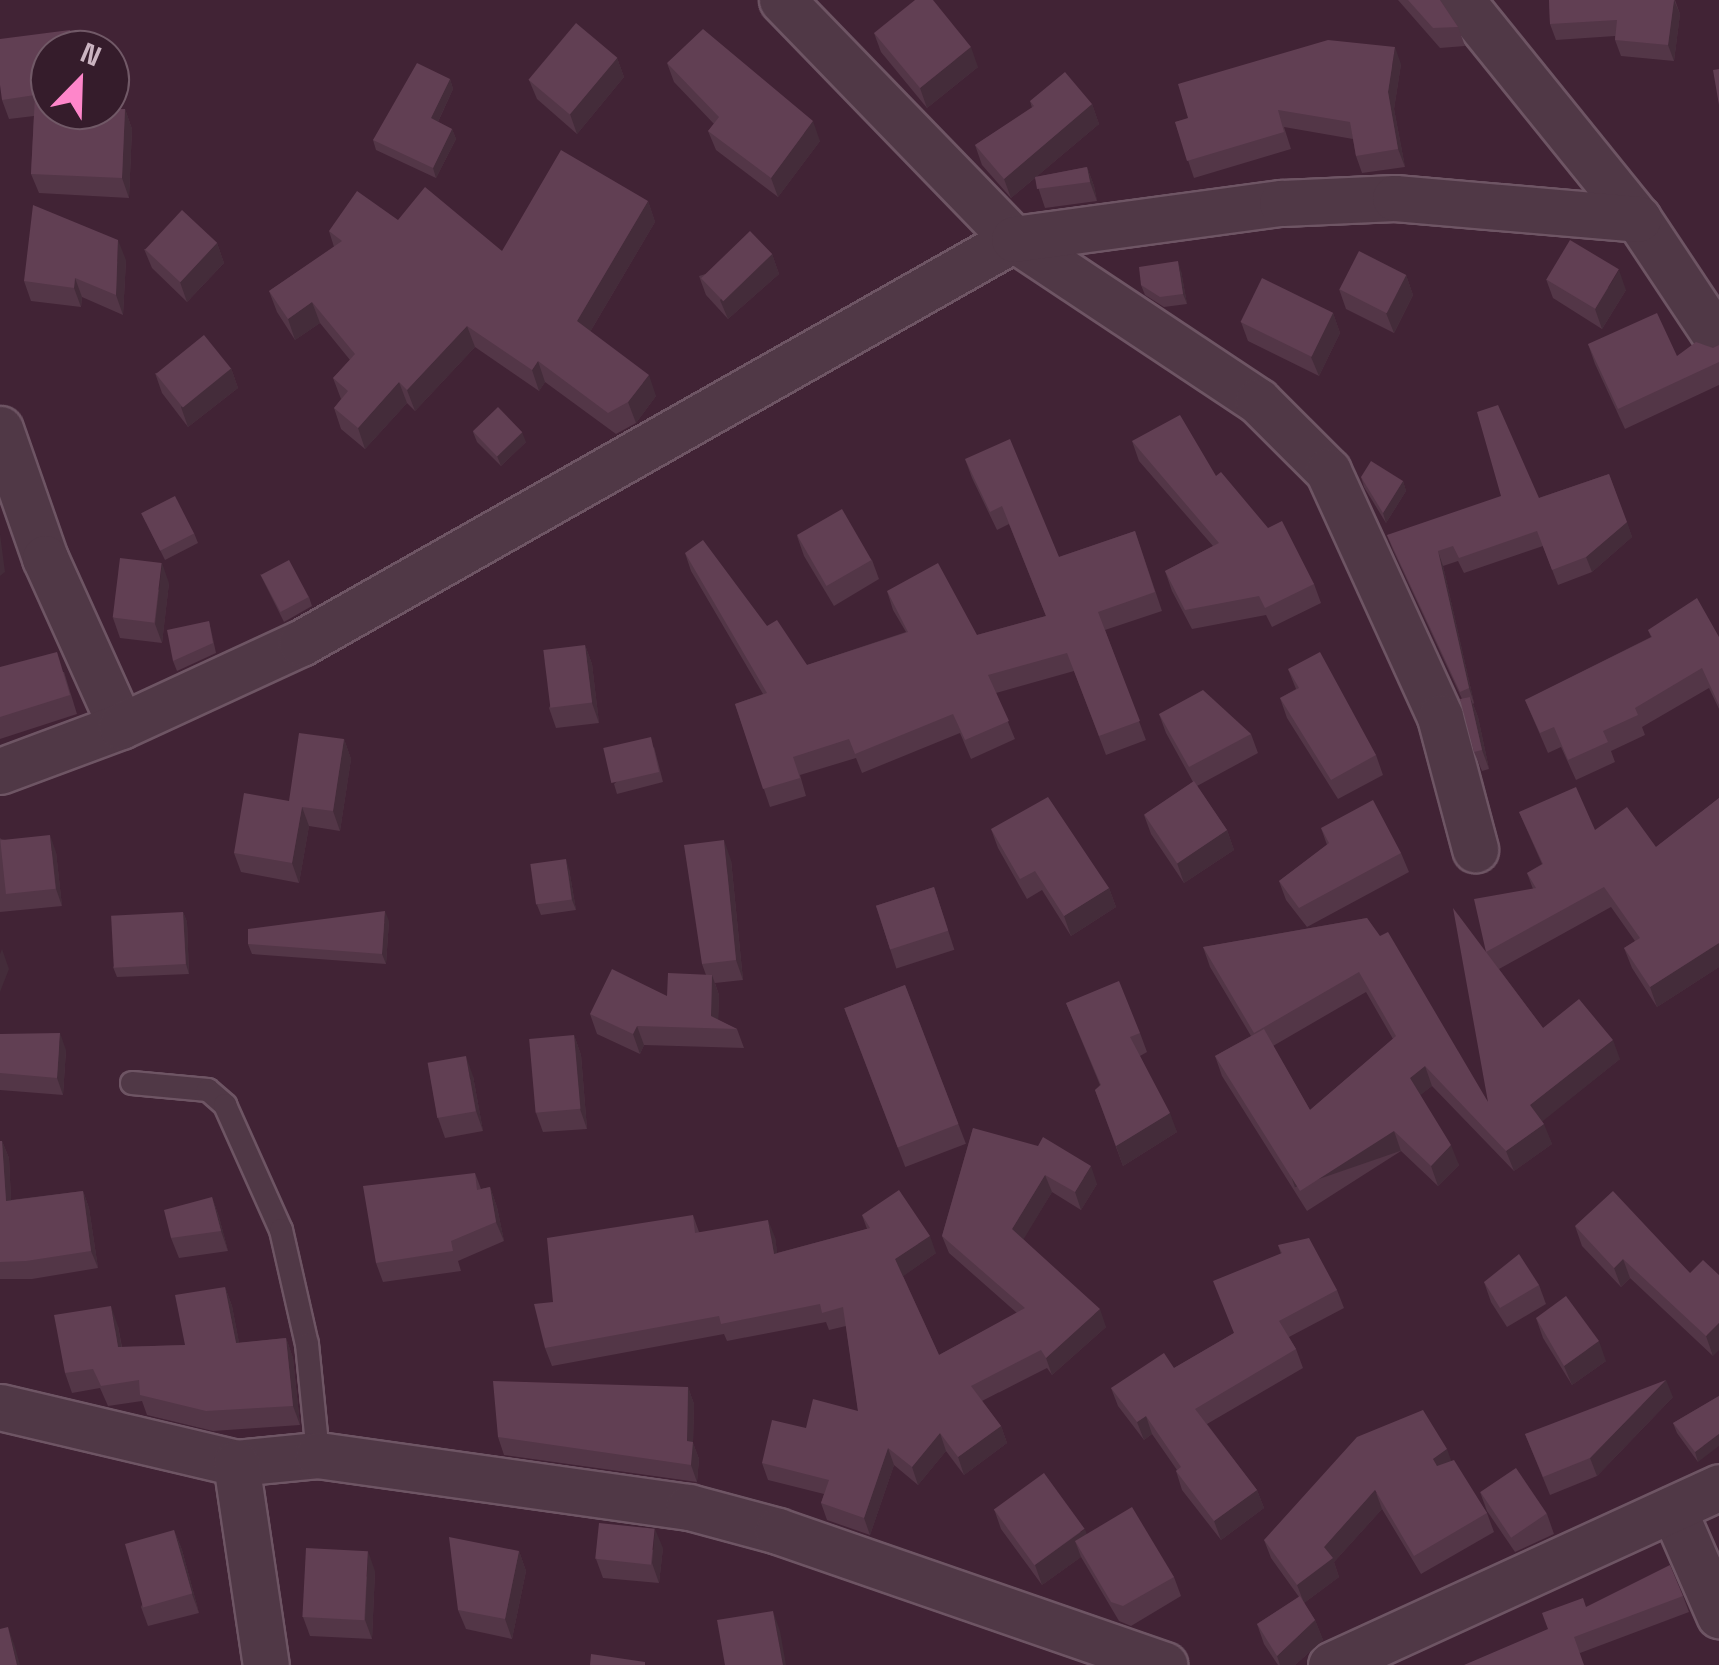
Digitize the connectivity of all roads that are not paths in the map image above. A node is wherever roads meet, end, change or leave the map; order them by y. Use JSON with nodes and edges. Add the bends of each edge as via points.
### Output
{"nodes":[{"id":1,"x":782,"y":0,"type":"edge"},
{"id":2,"x":1462,"y":0,"type":"edge"},
{"id":3,"x":1638,"y":219,"type":"junction"},
{"id":4,"x":1014,"y":239,"type":"junction"},
{"id":5,"x":1719,"y":341,"type":"edge"},
{"id":6,"x":0,"y":428,"type":"edge"},
{"id":7,"x":121,"y":726,"type":"junction"},
{"id":8,"x":0,"y":771,"type":"edge"},
{"id":9,"x":1475,"y":849,"type":"dead end"},
{"id":10,"x":132,"y":1083,"type":"dead end"},
{"id":11,"x":0,"y":1408,"type":"edge"},
{"id":12,"x":318,"y":1455,"type":"junction"},
{"id":13,"x":236,"y":1462,"type":"junction"},
{"id":14,"x":1719,"y":1487,"type":"edge"},
{"id":15,"x":1673,"y":1509,"type":"junction"},
{"id":16,"x":1719,"y":1615,"type":"edge"},
{"id":17,"x":266,"y":1665,"type":"edge"},
{"id":18,"x":1164,"y":1665,"type":"edge"},
{"id":19,"x":1331,"y":1665,"type":"edge"}],
"edges":[{"from":1,"to":4,"type":"street"},
{"from":2,"to":3,"type":"street"},
{"from":3,"to":4,"type":"street","via":[[1395,198],[1282,203]]},
{"from":3,"to":5,"type":"street"},
{"from":4,"to":7,"type":"street","via":[[301,643]]},
{"from":4,"to":9,"type":"street","via":[[1258,401],[1328,471],[1440,717]]},
{"from":6,"to":7,"type":"street","via":[[45,558]]},
{"from":7,"to":8,"type":"street"},
{"from":10,"to":12,"type":"lane","via":[[208,1090],[225,1105],[281,1230],[307,1344]]},
{"from":11,"to":13,"type":"street"},
{"from":12,"to":13,"type":"street"},
{"from":12,"to":18,"type":"street","via":[[689,1507],[778,1531]]},
{"from":13,"to":17,"type":"street"},
{"from":14,"to":15,"type":"street"},
{"from":15,"to":16,"type":"street"},
{"from":15,"to":19,"type":"street"}]}
